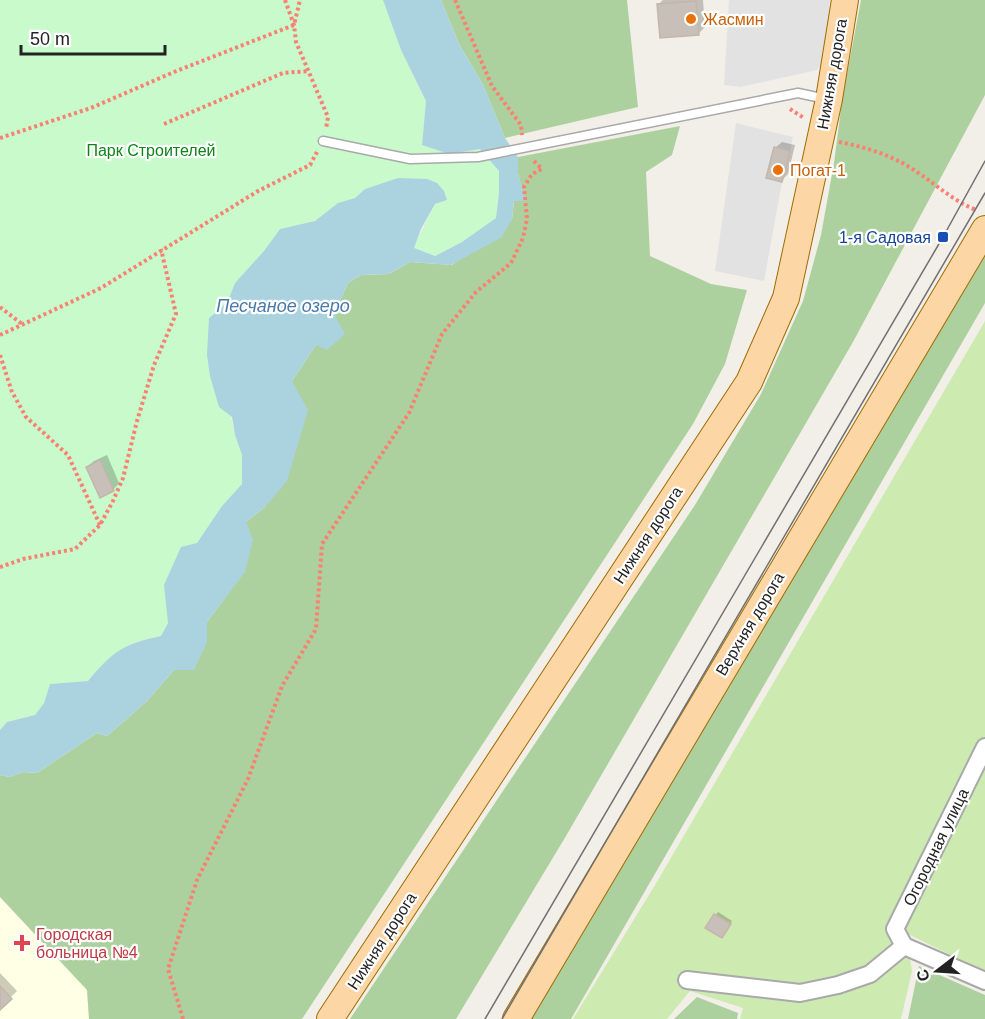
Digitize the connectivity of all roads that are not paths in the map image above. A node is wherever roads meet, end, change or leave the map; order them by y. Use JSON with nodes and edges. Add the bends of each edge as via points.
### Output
{"nodes":[{"id":1,"x":845,"y":0,"type":"edge"},
{"id":2,"x":830,"y":99,"type":"junction"},
{"id":3,"x":323,"y":141,"type":"road end"},
{"id":4,"x":985,"y":229,"type":"edge"},
{"id":5,"x":985,"y":747,"type":"edge"},
{"id":6,"x":904,"y":946,"type":"junction"},
{"id":7,"x":687,"y":980,"type":"dead end"},
{"id":8,"x":985,"y":981,"type":"edge"},
{"id":9,"x":330,"y":1019,"type":"edge"},
{"id":10,"x":516,"y":1019,"type":"edge"}],
"edges":[{"from":1,"to":2,"type":"main road","name":"Нижняя дорога"},
{"from":2,"to":3,"type":"lane","via":[[798,93],[478,157],[410,159]]},
{"from":2,"to":9,"type":"main road","name":"Нижняя дорога","via":[[786,298],[750,382]]},
{"from":4,"to":10,"type":"main road","name":"Верхняя дорога"},
{"from":5,"to":6,"type":"street","name":"Огородная улица","via":[[895,929]]},
{"from":6,"to":7,"type":"street","via":[[870,974],[800,993]]},
{"from":6,"to":8,"type":"street"}]}
